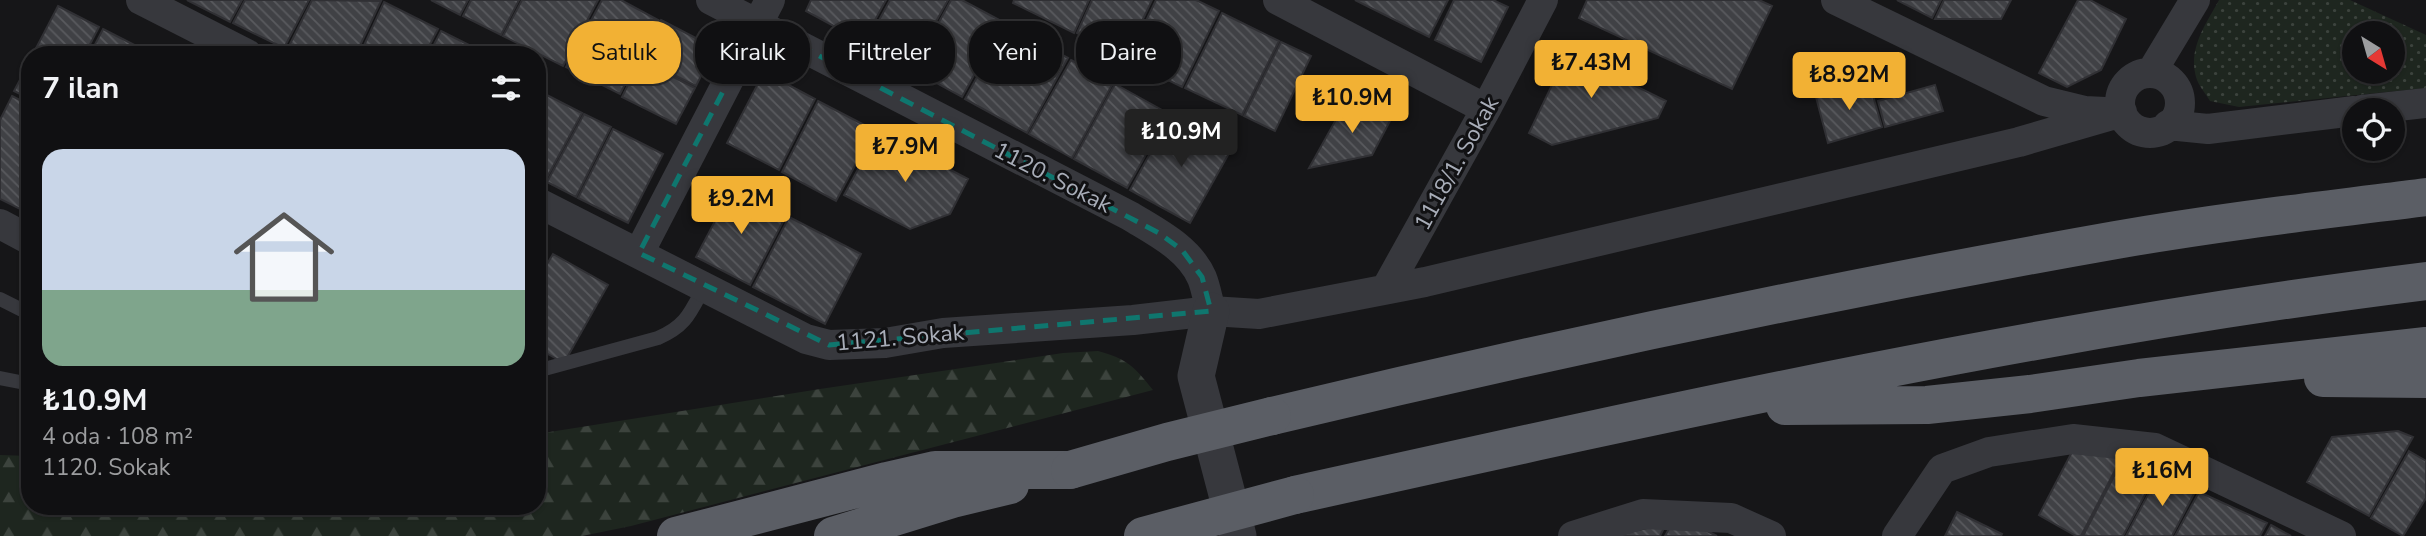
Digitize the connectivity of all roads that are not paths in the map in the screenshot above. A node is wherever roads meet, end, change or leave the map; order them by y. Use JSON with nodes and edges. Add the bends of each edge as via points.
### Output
{"nodes":[{"id":1,"x":141,"y":0,"type":"edge"},
{"id":2,"x":711,"y":0,"type":"edge"},
{"id":3,"x":1278,"y":0,"type":"edge"},
{"id":4,"x":1544,"y":0,"type":"edge"},
{"id":5,"x":1836,"y":0,"type":"edge"},
{"id":6,"x":2195,"y":0,"type":"edge"},
{"id":7,"x":764,"y":12,"type":"edge"},
{"id":8,"x":231,"y":46,"type":"edge"},
{"id":9,"x":2151,"y":73,"type":"junction"},
{"id":10,"x":2426,"y":103,"type":"edge"},
{"id":11,"x":2405,"y":105,"type":"edge"},
{"id":12,"x":1486,"y":109,"type":"junction"},
{"id":13,"x":2342,"y":112,"type":"edge"},
{"id":14,"x":2122,"y":113,"type":"junction"},
{"id":15,"x":2168,"y":125,"type":"junction"},
{"id":16,"x":2426,"y":197,"type":"edge"},
{"id":17,"x":546,"y":206,"type":"edge"},
{"id":18,"x":0,"y":224,"type":"edge"},
{"id":19,"x":21,"y":235,"type":"edge"},
{"id":20,"x":639,"y":253,"type":"junction"},
{"id":21,"x":2426,"y":281,"type":"edge"},
{"id":22,"x":704,"y":287,"type":"junction"},
{"id":23,"x":1387,"y":287,"type":"junction"},
{"id":24,"x":0,"y":299,"type":"edge"},
{"id":25,"x":21,"y":310,"type":"edge"},
{"id":26,"x":1211,"y":311,"type":"junction"},
{"id":27,"x":2426,"y":346,"type":"edge"},
{"id":28,"x":546,"y":369,"type":"edge"},
{"id":29,"x":0,"y":378,"type":"edge"},
{"id":30,"x":2139,"y":378,"type":"junction"},
{"id":31,"x":2426,"y":379,"type":"edge"},
{"id":32,"x":21,"y":382,"type":"edge"},
{"id":33,"x":1699,"y":405,"type":"junction"},
{"id":34,"x":1070,"y":470,"type":"junction"},
{"id":35,"x":676,"y":536,"type":"edge"},
{"id":36,"x":833,"y":536,"type":"edge"},
{"id":37,"x":1143,"y":536,"type":"edge"},
{"id":38,"x":1238,"y":536,"type":"edge"},
{"id":39,"x":1573,"y":536,"type":"edge"},
{"id":40,"x":1771,"y":536,"type":"edge"},
{"id":41,"x":1897,"y":536,"type":"edge"},
{"id":42,"x":2341,"y":536,"type":"edge"}],
"edges":[{"from":1,"to":8,"type":"street"},
{"from":2,"to":7,"type":"street","name":"1120. Sokak"},
{"from":3,"to":12,"type":"street"},
{"from":4,"to":12,"type":"street","name":"1118/1. Sokak"},
{"from":5,"to":14,"type":"street","via":[[2044,101],[2085,111]]},
{"from":6,"to":9,"type":"street"},
{"from":7,"to":20,"type":"street"},
{"from":7,"to":26,"type":"street","name":"1120. Sokak","via":[[1159,233],[1182,250],[1202,277]]},
{"from":9,"to":14,"type":"street","via":[[2125,85]]},
{"from":9,"to":15,"type":"street","via":[[2168,79],[2179,95],[2177,114]]},
{"from":10,"to":11,"type":"street"},
{"from":12,"to":23,"type":"street","name":"1118/1. Sokak"},
{"from":13,"to":15,"type":"street","via":[[2208,129]]},
{"from":14,"to":15,"type":"street","via":[[2127,123],[2145,132]]},
{"from":14,"to":23,"type":"street","name":"1121. Sokak","via":[[1979,152],[1425,282]]},
{"from":16,"to":34,"type":"highway","bridge":true,"via":[[2118,239],[1860,286],[1471,368]]},
{"from":17,"to":20,"type":"street","name":"1121. Sokak"},
{"from":18,"to":19,"type":"street"},
{"from":20,"to":22,"type":"street","name":"1121. Sokak"},
{"from":21,"to":33,"type":"highway","via":[[2160,321]]},
{"from":22,"to":26,"type":"street","name":"1121. Sokak","via":[[806,339],[829,345]]},
{"from":22,"to":28,"type":"lane","via":[[687,320],[674,331]]},
{"from":23,"to":26,"type":"street","name":"1121. Sokak","via":[[1259,314]]},
{"from":24,"to":25,"type":"lane"},
{"from":26,"to":38,"type":"street","via":[[1196,376]]},
{"from":27,"to":30,"type":"highway"},
{"from":29,"to":32,"type":"lane"},
{"from":30,"to":31,"type":"highway"},
{"from":30,"to":33,"type":"highway","via":[[1927,405]]},
{"from":33,"to":37,"type":"highway","bridge":true,"via":[[1295,495]]},
{"from":34,"to":35,"type":"highway","via":[[935,470]]},
{"from":34,"to":36,"type":"highway","via":[[952,499]]},
{"from":39,"to":40,"type":"street","via":[[1643,514],[1731,518]]},
{"from":41,"to":42,"type":"street","via":[[1942,469],[1989,452],[2073,439],[2155,448]]}]}
